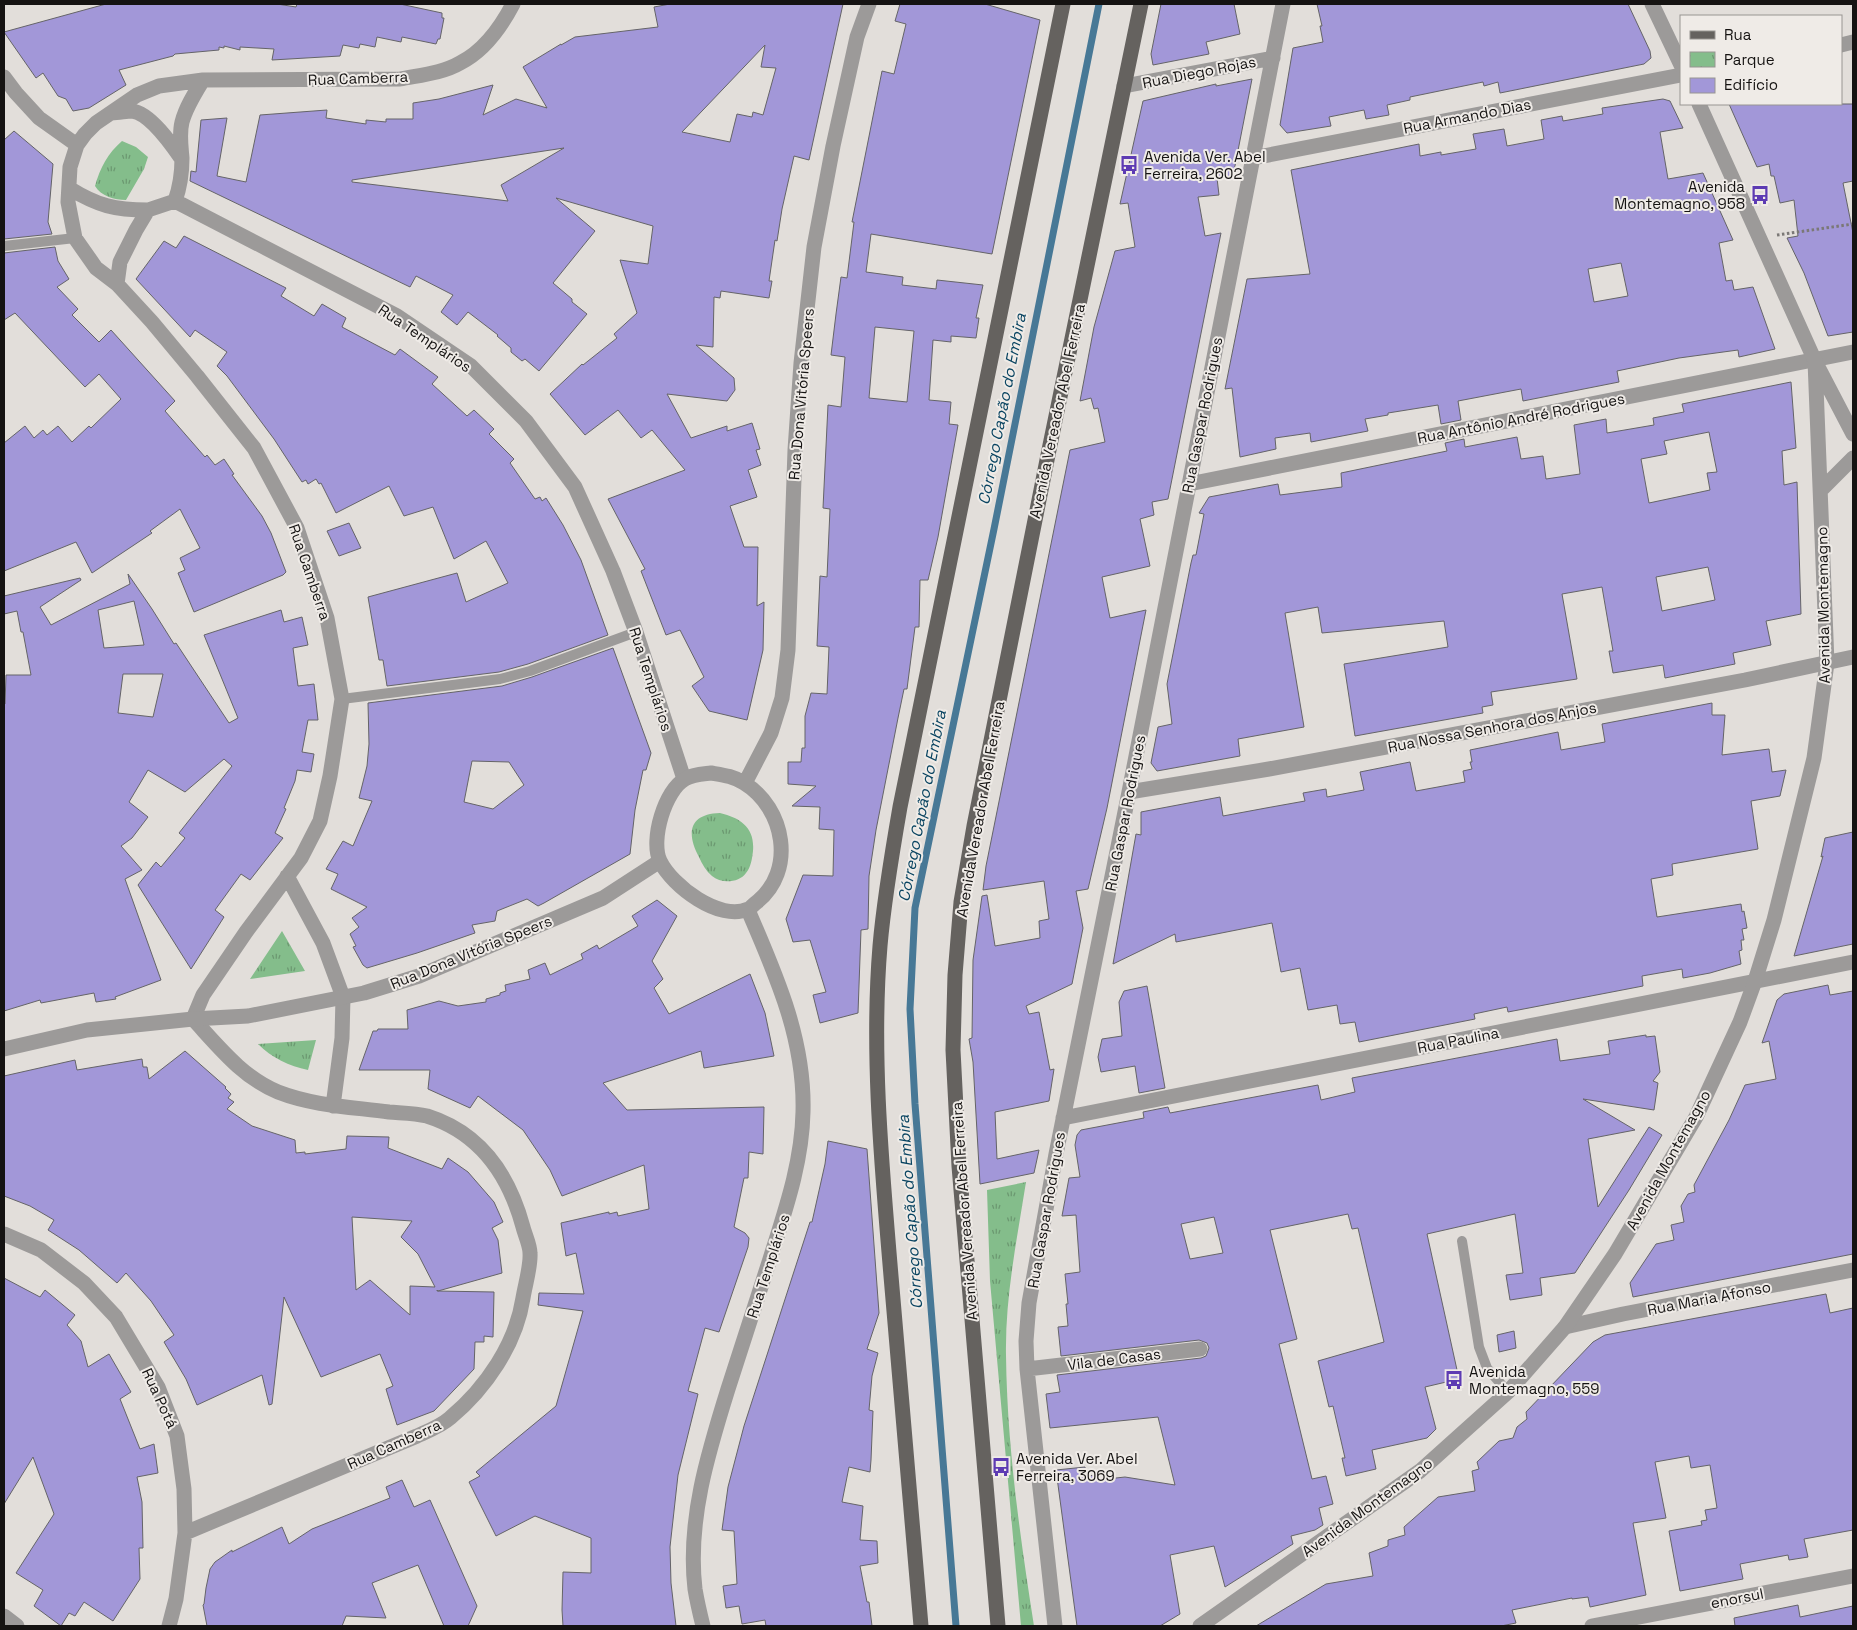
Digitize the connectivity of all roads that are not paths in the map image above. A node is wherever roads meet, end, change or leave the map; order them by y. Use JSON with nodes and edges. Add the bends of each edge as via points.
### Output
{"nodes":[{"id":1,"x":513,"y":4,"type":"edge"},
{"id":2,"x":869,"y":4,"type":"edge"},
{"id":3,"x":1063,"y":4,"type":"edge"},
{"id":4,"x":1141,"y":4,"type":"edge"},
{"id":5,"x":1283,"y":4,"type":"edge"},
{"id":6,"x":1652,"y":4,"type":"edge"},
{"id":7,"x":1273,"y":58,"type":"junction"},
{"id":8,"x":1680,"y":63,"type":"edge"},
{"id":9,"x":1680,"y":75,"type":"edge"},
{"id":10,"x":4,"y":77,"type":"edge"},
{"id":11,"x":203,"y":80,"type":"junction"},
{"id":12,"x":1124,"y":86,"type":"junction"},
{"id":13,"x":1698,"y":105,"type":"edge"},
{"id":14,"x":109,"y":114,"type":"junction"},
{"id":15,"x":77,"y":145,"type":"junction"},
{"id":16,"x":1253,"y":158,"type":"junction"},
{"id":17,"x":182,"y":160,"type":"junction"},
{"id":18,"x":69,"y":188,"type":"junction"},
{"id":19,"x":175,"y":201,"type":"junction"},
{"id":20,"x":148,"y":210,"type":"junction"},
{"id":21,"x":75,"y":238,"type":"junction"},
{"id":22,"x":4,"y":246,"type":"edge"},
{"id":23,"x":117,"y":284,"type":"junction"},
{"id":24,"x":1853,"y":352,"type":"edge"},
{"id":25,"x":1815,"y":361,"type":"junction"},
{"id":26,"x":1853,"y":434,"type":"edge"},
{"id":27,"x":1853,"y":458,"type":"edge"},
{"id":28,"x":1189,"y":484,"type":"junction"},
{"id":29,"x":1821,"y":490,"type":"junction"},
{"id":30,"x":636,"y":632,"type":"junction"},
{"id":31,"x":1853,"y":657,"type":"edge"},
{"id":32,"x":1827,"y":663,"type":"junction"},
{"id":33,"x":342,"y":699,"type":"junction"},
{"id":34,"x":684,"y":779,"type":"junction"},
{"id":35,"x":745,"y":783,"type":"junction"},
{"id":36,"x":1129,"y":792,"type":"junction"},
{"id":37,"x":660,"y":861,"type":"junction"},
{"id":38,"x":287,"y":876,"type":"junction"},
{"id":39,"x":748,"y":910,"type":"junction"},
{"id":40,"x":1853,"y":962,"type":"edge"},
{"id":41,"x":1755,"y":981,"type":"junction"},
{"id":42,"x":344,"y":997,"type":"junction"},
{"id":43,"x":193,"y":1019,"type":"junction"},
{"id":44,"x":4,"y":1049,"type":"edge"},
{"id":45,"x":333,"y":1106,"type":"junction"},
{"id":46,"x":1063,"y":1118,"type":"junction"},
{"id":47,"x":4,"y":1234,"type":"edge"},
{"id":48,"x":1462,"y":1241,"type":"dead end"},
{"id":49,"x":1853,"y":1270,"type":"edge"},
{"id":50,"x":1565,"y":1327,"type":"junction"},
{"id":51,"x":1200,"y":1349,"type":"dead end"},
{"id":52,"x":1027,"y":1369,"type":"junction"},
{"id":53,"x":1508,"y":1392,"type":"junction"},
{"id":54,"x":185,"y":1534,"type":"junction"},
{"id":55,"x":1853,"y":1576,"type":"edge"},
{"id":56,"x":4,"y":1616,"type":"edge"},
{"id":57,"x":1621,"y":1624,"type":"edge"},
{"id":58,"x":17,"y":1626,"type":"edge"},
{"id":59,"x":169,"y":1626,"type":"edge"},
{"id":60,"x":702,"y":1626,"type":"edge"},
{"id":61,"x":921,"y":1626,"type":"edge"},
{"id":62,"x":998,"y":1626,"type":"edge"},
{"id":63,"x":1055,"y":1626,"type":"edge"},
{"id":64,"x":1200,"y":1626,"type":"edge"},
{"id":65,"x":1592,"y":1626,"type":"edge"}],
"edges":[{"from":1,"to":11,"type":"street","name":"Rua Camberra","via":[[482,48],[460,64],[432,72],[400,79]]},
{"from":2,"to":35,"type":"street","name":"Rua Dona Vitória Speers","via":[[857,38],[814,247],[798,401],[788,650],[782,698],[771,733]]},
{"from":3,"to":61,"type":"main road","via":[[900,807],[880,947],[878,1066],[886,1224]]},
{"from":4,"to":12,"type":"main road","name":"Avenida Vereador Abel Ferreira"},
{"from":5,"to":7,"type":"street","name":"Rua Gaspar Rodrigues"},
{"from":6,"to":8,"type":"street"},
{"from":7,"to":12,"type":"street","name":"Rua Diego Rojas"},
{"from":7,"to":16,"type":"street","name":"Rua Gaspar Rodrigues"},
{"from":9,"to":16,"type":"street","name":"Rua Armando Dias"},
{"from":10,"to":15,"type":"street","via":[[39,118]]},
{"from":11,"to":14,"type":"street","name":"Rua Camberra","via":[[159,86],[137,95]]},
{"from":11,"to":17,"type":"street","via":[[182,122]]},
{"from":12,"to":62,"type":"main road","name":"Avenida Vereador Abel Ferreira","via":[[974,826],[955,975],[953,1050],[959,1166]]},
{"from":13,"to":25,"type":"street","name":"Avenida Montemagno"},
{"from":14,"to":15,"type":"street","name":"Rua Camberra"},
{"from":14,"to":17,"type":"street","via":[[134,111],[163,132]]},
{"from":15,"to":18,"type":"street","name":"Rua Camberra","via":[[70,167]]},
{"from":16,"to":28,"type":"street","name":"Rua Gaspar Rodrigues"},
{"from":17,"to":19,"type":"street","via":[[181,184]]},
{"from":18,"to":20,"type":"street","via":[[89,200],[121,210]]},
{"from":18,"to":21,"type":"street","name":"Rua Camberra","via":[[68,202]]},
{"from":19,"to":20,"type":"street"},
{"from":19,"to":30,"type":"street","name":"Rua Templários","via":[[397,316],[471,366],[526,420],[575,487]]},
{"from":20,"to":23,"type":"street","via":[[120,262]]},
{"from":21,"to":22,"type":"lane"},
{"from":21,"to":23,"type":"street","name":"Rua Camberra","via":[[96,268]]},
{"from":23,"to":33,"type":"street","name":"Rua Camberra","via":[[254,448],[297,528],[327,618]]},
{"from":24,"to":25,"type":"street","name":"Rua Antônio André Rodrigues"},
{"from":25,"to":26,"type":"street"},
{"from":25,"to":28,"type":"street","name":"Rua Antônio André Rodrigues"},
{"from":25,"to":29,"type":"street","name":"Avenida Montemagno"},
{"from":27,"to":29,"type":"street"},
{"from":28,"to":36,"type":"street","name":"Rua Gaspar Rodrigues"},
{"from":29,"to":32,"type":"street","name":"Avenida Montemagno"},
{"from":30,"to":33,"type":"lane","via":[[500,679]]},
{"from":30,"to":34,"type":"street","name":"Rua Templários"},
{"from":31,"to":32,"type":"street","name":"Rua Nossa Senhora dos Anjos"},
{"from":32,"to":36,"type":"street","name":"Rua Nossa Senhora dos Anjos"},
{"from":32,"to":41,"type":"street","name":"Avenida Montemagno","via":[[1814,758],[1774,920]]},
{"from":33,"to":38,"type":"street","name":"Rua Camberra","via":[[320,821],[301,858]]},
{"from":34,"to":35,"type":"street","via":[[711,773],[728,775]]},
{"from":34,"to":37,"type":"street","via":[[669,797],[660,818],[657,841]]},
{"from":35,"to":39,"type":"street","via":[[764,802],[777,823],[782,842],[782,859],[776,879],[765,896]]},
{"from":36,"to":46,"type":"street","name":"Rua Gaspar Rodrigues"},
{"from":37,"to":39,"type":"street","via":[[675,881],[713,908],[731,912]]},
{"from":37,"to":42,"type":"street","name":"Rua Dona Vitória Speers","via":[[603,898],[419,976]]},
{"from":38,"to":42,"type":"street","via":[[323,943]]},
{"from":38,"to":43,"type":"street","name":"Rua Camberra","via":[[203,995]]},
{"from":39,"to":60,"type":"street","name":"Rua Templários","via":[[790,1014],[801,1069],[803,1111],[800,1150],[789,1199],[712,1441],[700,1491],[695,1538],[695,1588]]},
{"from":40,"to":41,"type":"street","name":"Rua Paulina"},
{"from":41,"to":46,"type":"street","name":"Rua Paulina"},
{"from":41,"to":50,"type":"street","name":"Avenida Montemagno","via":[[1740,1022],[1696,1117],[1615,1254]]},
{"from":42,"to":43,"type":"street","name":"Rua Dona Vitória Speers","via":[[248,1016]]},
{"from":42,"to":45,"type":"street"},
{"from":43,"to":44,"type":"street","name":"Rua Dona Vitória Speers","via":[[87,1030]]},
{"from":43,"to":45,"type":"street","name":"Rua Camberra","via":[[254,1080],[278,1092]]},
{"from":45,"to":54,"type":"street","name":"Rua Camberra","via":[[426,1116],[475,1141],[496,1164],[517,1204],[530,1253],[520,1316],[503,1354],[482,1386],[449,1420]]},
{"from":46,"to":52,"type":"street","name":"Rua Gaspar Rodrigues","via":[[1029,1303]]},
{"from":47,"to":54,"type":"street","name":"Rua Potá","via":[[41,1250],[84,1282],[126,1332],[158,1387],[177,1436],[184,1489]]},
{"from":48,"to":53,"type":"lane","via":[[1479,1347],[1487,1368]]},
{"from":49,"to":50,"type":"street","name":"Rua Maria Afonso"},
{"from":50,"to":53,"type":"street","name":"Avenida Montemagno"},
{"from":51,"to":52,"type":"street","name":"Vila de Casas"},
{"from":52,"to":63,"type":"street","name":"Rua Gaspar Rodrigues"},
{"from":53,"to":64,"type":"street","name":"Avenida Montemagno","via":[[1420,1471]]},
{"from":54,"to":59,"type":"street","name":"Rua Potá"},
{"from":55,"to":57,"type":"street","name":"enorsul"},
{"from":56,"to":58,"type":"street"},
{"from":57,"to":65,"type":"street","name":"enorsul"}]}
